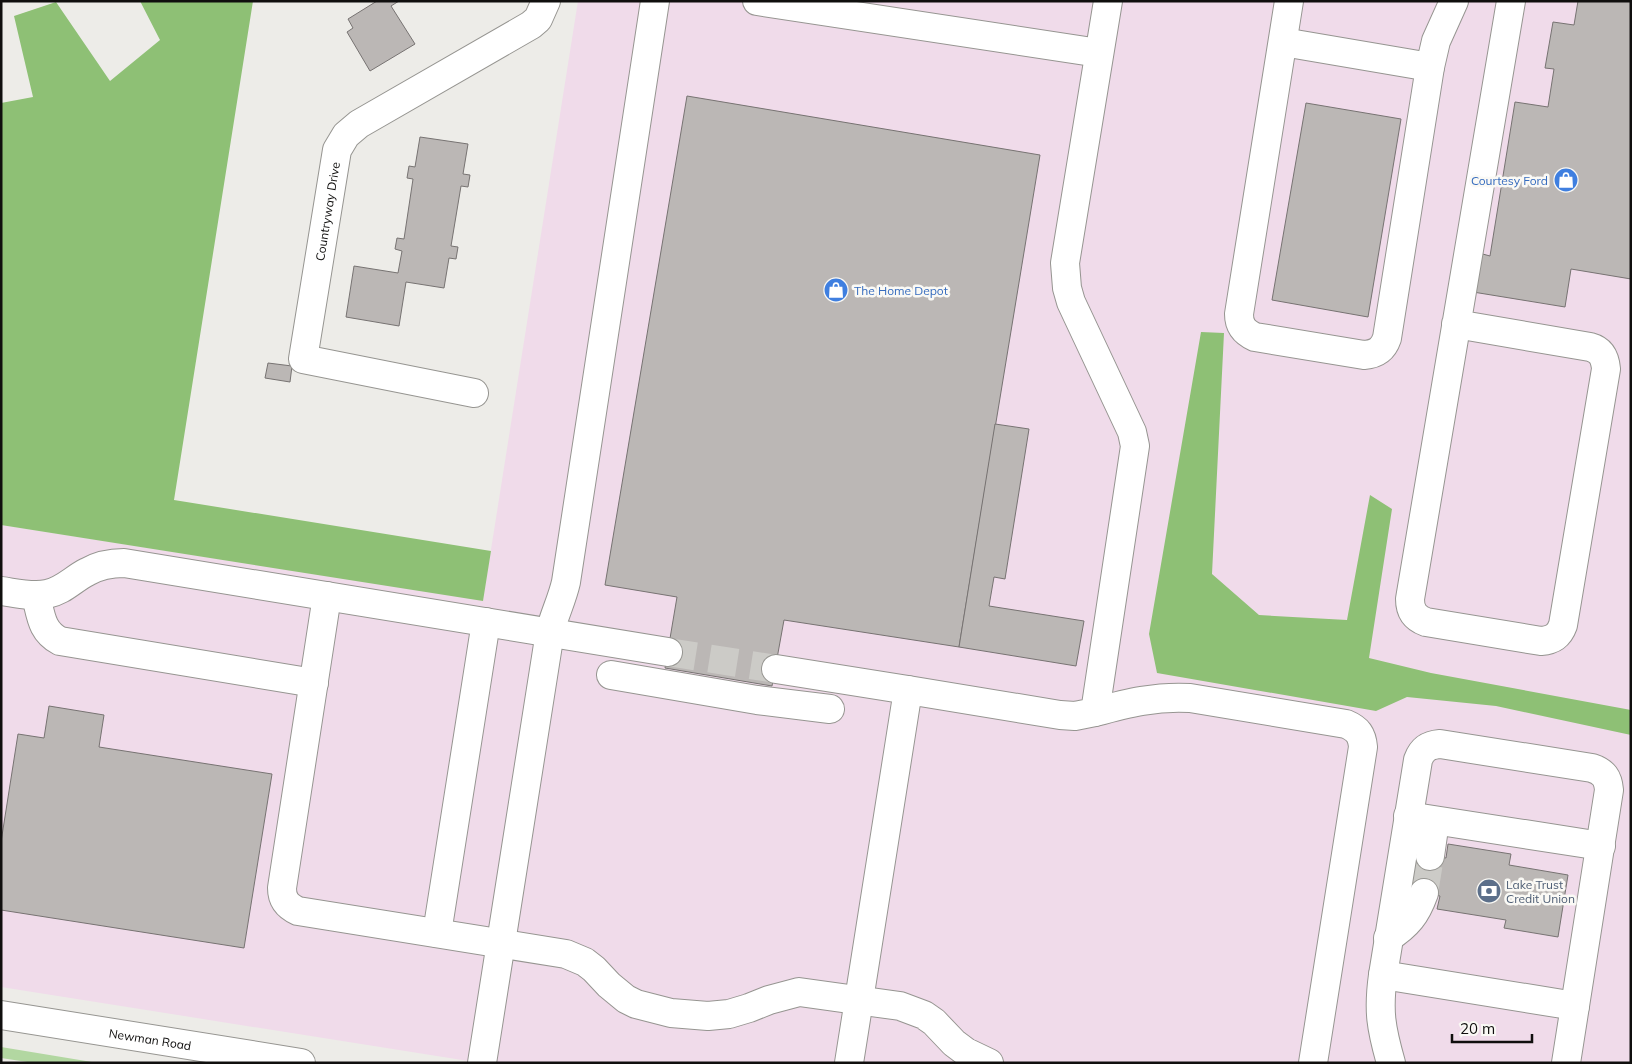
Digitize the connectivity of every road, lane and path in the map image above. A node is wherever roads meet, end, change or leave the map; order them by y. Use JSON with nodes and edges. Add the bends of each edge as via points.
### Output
{"nodes":[{"id":1,"x":546,"y":1,"type":"edge"},
{"id":2,"x":655,"y":1,"type":"edge"},
{"id":3,"x":757,"y":1,"type":"edge"},
{"id":4,"x":1108,"y":1,"type":"edge"},
{"id":5,"x":1289,"y":1,"type":"edge"},
{"id":6,"x":1454,"y":1,"type":"edge"},
{"id":7,"x":1511,"y":1,"type":"edge"},
{"id":8,"x":1283,"y":42,"type":"junction"},
{"id":9,"x":1099,"y":53,"type":"junction"},
{"id":10,"x":1430,"y":67,"type":"junction"},
{"id":11,"x":1456,"y":324,"type":"junction"},
{"id":12,"x":474,"y":394,"type":"dead end"},
{"id":13,"x":1,"y":591,"type":"edge"},
{"id":14,"x":36,"y":596,"type":"junction"},
{"id":15,"x":328,"y":596,"type":"junction"},
{"id":16,"x":486,"y":622,"type":"junction"},
{"id":17,"x":550,"y":632,"type":"junction"},
{"id":18,"x":668,"y":652,"type":"tunnel mouth"},
{"id":19,"x":776,"y":669,"type":"tunnel mouth"},
{"id":20,"x":611,"y":675,"type":"dead end"},
{"id":21,"x":314,"y":683,"type":"junction"},
{"id":22,"x":908,"y":690,"type":"junction"},
{"id":23,"x":830,"y":709,"type":"dead end"},
{"id":24,"x":1095,"y":712,"type":"junction"},
{"id":25,"x":1408,"y":816,"type":"junction"},
{"id":26,"x":1435,"y":821,"type":"junction"},
{"id":27,"x":1600,"y":846,"type":"junction"},
{"id":28,"x":1430,"y":856,"type":"tunnel mouth"},
{"id":29,"x":1424,"y":893,"type":"tunnel mouth"},
{"id":30,"x":437,"y":933,"type":"junction"},
{"id":31,"x":1388,"y":938,"type":"junction"},
{"id":32,"x":501,"y":943,"type":"junction"},
{"id":33,"x":1382,"y":975,"type":"junction"},
{"id":34,"x":860,"y":1000,"type":"junction"},
{"id":35,"x":1575,"y":1006,"type":"junction"},
{"id":36,"x":1,"y":1015,"type":"edge"},
{"id":37,"x":273,"y":1061,"type":"edge"},
{"id":38,"x":301,"y":1063,"type":"edge"},
{"id":39,"x":482,"y":1063,"type":"edge"},
{"id":40,"x":849,"y":1063,"type":"edge"},
{"id":41,"x":989,"y":1063,"type":"edge"},
{"id":42,"x":1313,"y":1063,"type":"edge"},
{"id":43,"x":1391,"y":1063,"type":"edge"},
{"id":44,"x":1566,"y":1063,"type":"edge"}],
"edges":[{"from":1,"to":12,"type":"street","name":"Countryway Drive","via":[[531,26],[359,124],[341,141],[337,150],[303,359]]},
{"from":2,"to":17,"type":"street","via":[[566,582]]},
{"from":3,"to":9,"type":"street"},
{"from":4,"to":9,"type":"street"},
{"from":5,"to":8,"type":"street"},
{"from":6,"to":10,"type":"street","via":[[1436,41]]},
{"from":7,"to":11,"type":"street"},
{"from":8,"to":10,"type":"street"},
{"from":8,"to":10,"type":"street","via":[[1239,314],[1243,329],[1256,337],[1364,355],[1378,351],[1384,345]]},
{"from":9,"to":24,"type":"street","via":[[1065,276],[1071,302],[1132,432],[1135,446]]},
{"from":11,"to":11,"type":"street","via":[[1410,607],[1413,614],[1426,622],[1541,641],[1555,638],[1563,625],[1606,362],[1602,354],[1590,346]]},
{"from":13,"to":14,"type":"street"},
{"from":14,"to":15,"type":"street","via":[[61,590],[98,566],[124,563]]},
{"from":14,"to":21,"type":"street","via":[[44,626],[60,641]]},
{"from":15,"to":16,"type":"street"},
{"from":15,"to":21,"type":"street"},
{"from":16,"to":17,"type":"street"},
{"from":16,"to":30,"type":"street"},
{"from":17,"to":18,"type":"street"},
{"from":17,"to":32,"type":"street"},
{"from":19,"to":22,"type":"street"},
{"from":20,"to":23,"type":"street"},
{"from":21,"to":30,"type":"street","via":[[282,896],[291,908],[298,911]]},
{"from":22,"to":24,"type":"street","via":[[1060,715]]},
{"from":22,"to":34,"type":"street"},
{"from":24,"to":42,"type":"street","via":[[1151,698],[1190,698],[1346,724],[1359,732],[1363,747]]},
{"from":25,"to":26,"type":"street"},
{"from":25,"to":27,"type":"street","via":[[1420,753],[1433,744],[1440,744],[1600,770],[1609,782],[1609,790]]},
{"from":25,"to":31,"type":"street"},
{"from":26,"to":27,"type":"street"},
{"from":26,"to":28,"type":"street"},
{"from":27,"to":35,"type":"street"},
{"from":29,"to":31,"type":"street","via":[[1412,919]]},
{"from":30,"to":32,"type":"street"},
{"from":31,"to":33,"type":"street"},
{"from":32,"to":34,"type":"street","via":[[576,957],[626,999],[671,1013],[729,1014],[798,992]]},
{"from":32,"to":39,"type":"street"},
{"from":33,"to":35,"type":"street"},
{"from":33,"to":43,"type":"street","via":[[1380,1018]]},
{"from":34,"to":40,"type":"street"},
{"from":34,"to":41,"type":"street","via":[[900,1006],[924,1015],[966,1052]]},
{"from":35,"to":44,"type":"street"},
{"from":36,"to":37,"type":"street","name":"Newman Road"},
{"from":37,"to":38,"type":"street","name":"Newman Road"}]}
